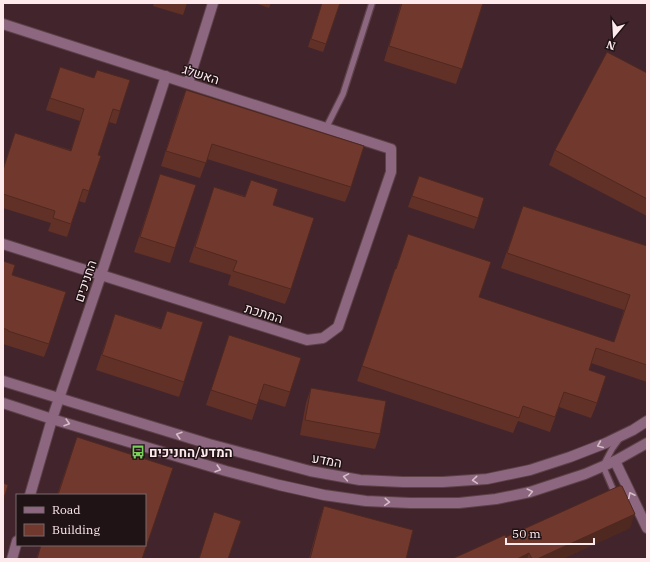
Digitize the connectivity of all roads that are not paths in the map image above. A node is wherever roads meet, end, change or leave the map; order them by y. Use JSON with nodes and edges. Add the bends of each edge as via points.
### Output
{"nodes":[{"id":1,"x":213,"y":3,"type":"edge"},
{"id":2,"x":372,"y":3,"type":"edge"},
{"id":3,"x":3,"y":24,"type":"edge"},
{"id":4,"x":166,"y":76,"type":"junction"},
{"id":5,"x":188,"y":83,"type":"junction"},
{"id":6,"x":326,"y":128,"type":"junction"},
{"id":7,"x":391,"y":149,"type":"joint"},
{"id":8,"x":3,"y":244,"type":"edge"},
{"id":9,"x":101,"y":275,"type":"junction"},
{"id":10,"x":3,"y":381,"type":"edge"},
{"id":11,"x":59,"y":399,"type":"junction"},
{"id":12,"x":3,"y":403,"type":"edge"},
{"id":13,"x":52,"y":419,"type":"junction"},
{"id":14,"x":647,"y":421,"type":"edge"},
{"id":15,"x":623,"y":435,"type":"junction"},
{"id":16,"x":647,"y":443,"type":"edge"},
{"id":17,"x":615,"y":461,"type":"junction"},
{"id":18,"x":603,"y":466,"type":"junction"},
{"id":19,"x":30,"y":494,"type":"edge"},
{"id":20,"x":616,"y":496,"type":"edge"},
{"id":21,"x":647,"y":528,"type":"edge"},
{"id":22,"x":16,"y":545,"type":"edge"},
{"id":23,"x":12,"y":559,"type":"edge"}],
"edges":[{"from":1,"to":5,"type":"street"},
{"from":2,"to":6,"type":"lane","via":[[343,94]]},
{"from":3,"to":4,"type":"street","name":"האשלג"},
{"from":4,"to":5,"type":"street","name":"האשלג"},
{"from":4,"to":9,"type":"street","name":"החניכים"},
{"from":5,"to":6,"type":"street","name":"האשלג"},
{"from":6,"to":7,"type":"street","name":"האשלג"},
{"from":7,"to":9,"type":"street","name":"המתכת","via":[[391,172],[338,327],[323,338],[306,340]]},
{"from":8,"to":9,"type":"street","name":"המתכת"},
{"from":9,"to":11,"type":"street","name":"החניכים"},
{"from":10,"to":11,"type":"street","name":"המדע"},
{"from":11,"to":13,"type":"street","name":"החניכים"},
{"from":15,"to":11,"type":"street","name":"המדע","one_way":true,"via":[[530,470],[487,479],[443,482],[360,480],[310,471],[209,444]]},
{"from":12,"to":13,"type":"street"},
{"from":13,"to":18,"type":"street","one_way":true,"via":[[279,485],[324,495],[366,500],[459,503],[496,498],[530,492]]},
{"from":13,"to":19,"type":"street","name":"החניכים"},
{"from":14,"to":15,"type":"street","name":"המדע"},
{"from":15,"to":18,"type":"lane"},
{"from":16,"to":17,"type":"street"},
{"from":17,"to":18,"type":"street"},
{"from":21,"to":17,"type":"street","one_way":true},
{"from":18,"to":20,"type":"lane"},
{"from":22,"to":23,"type":"street"}]}
